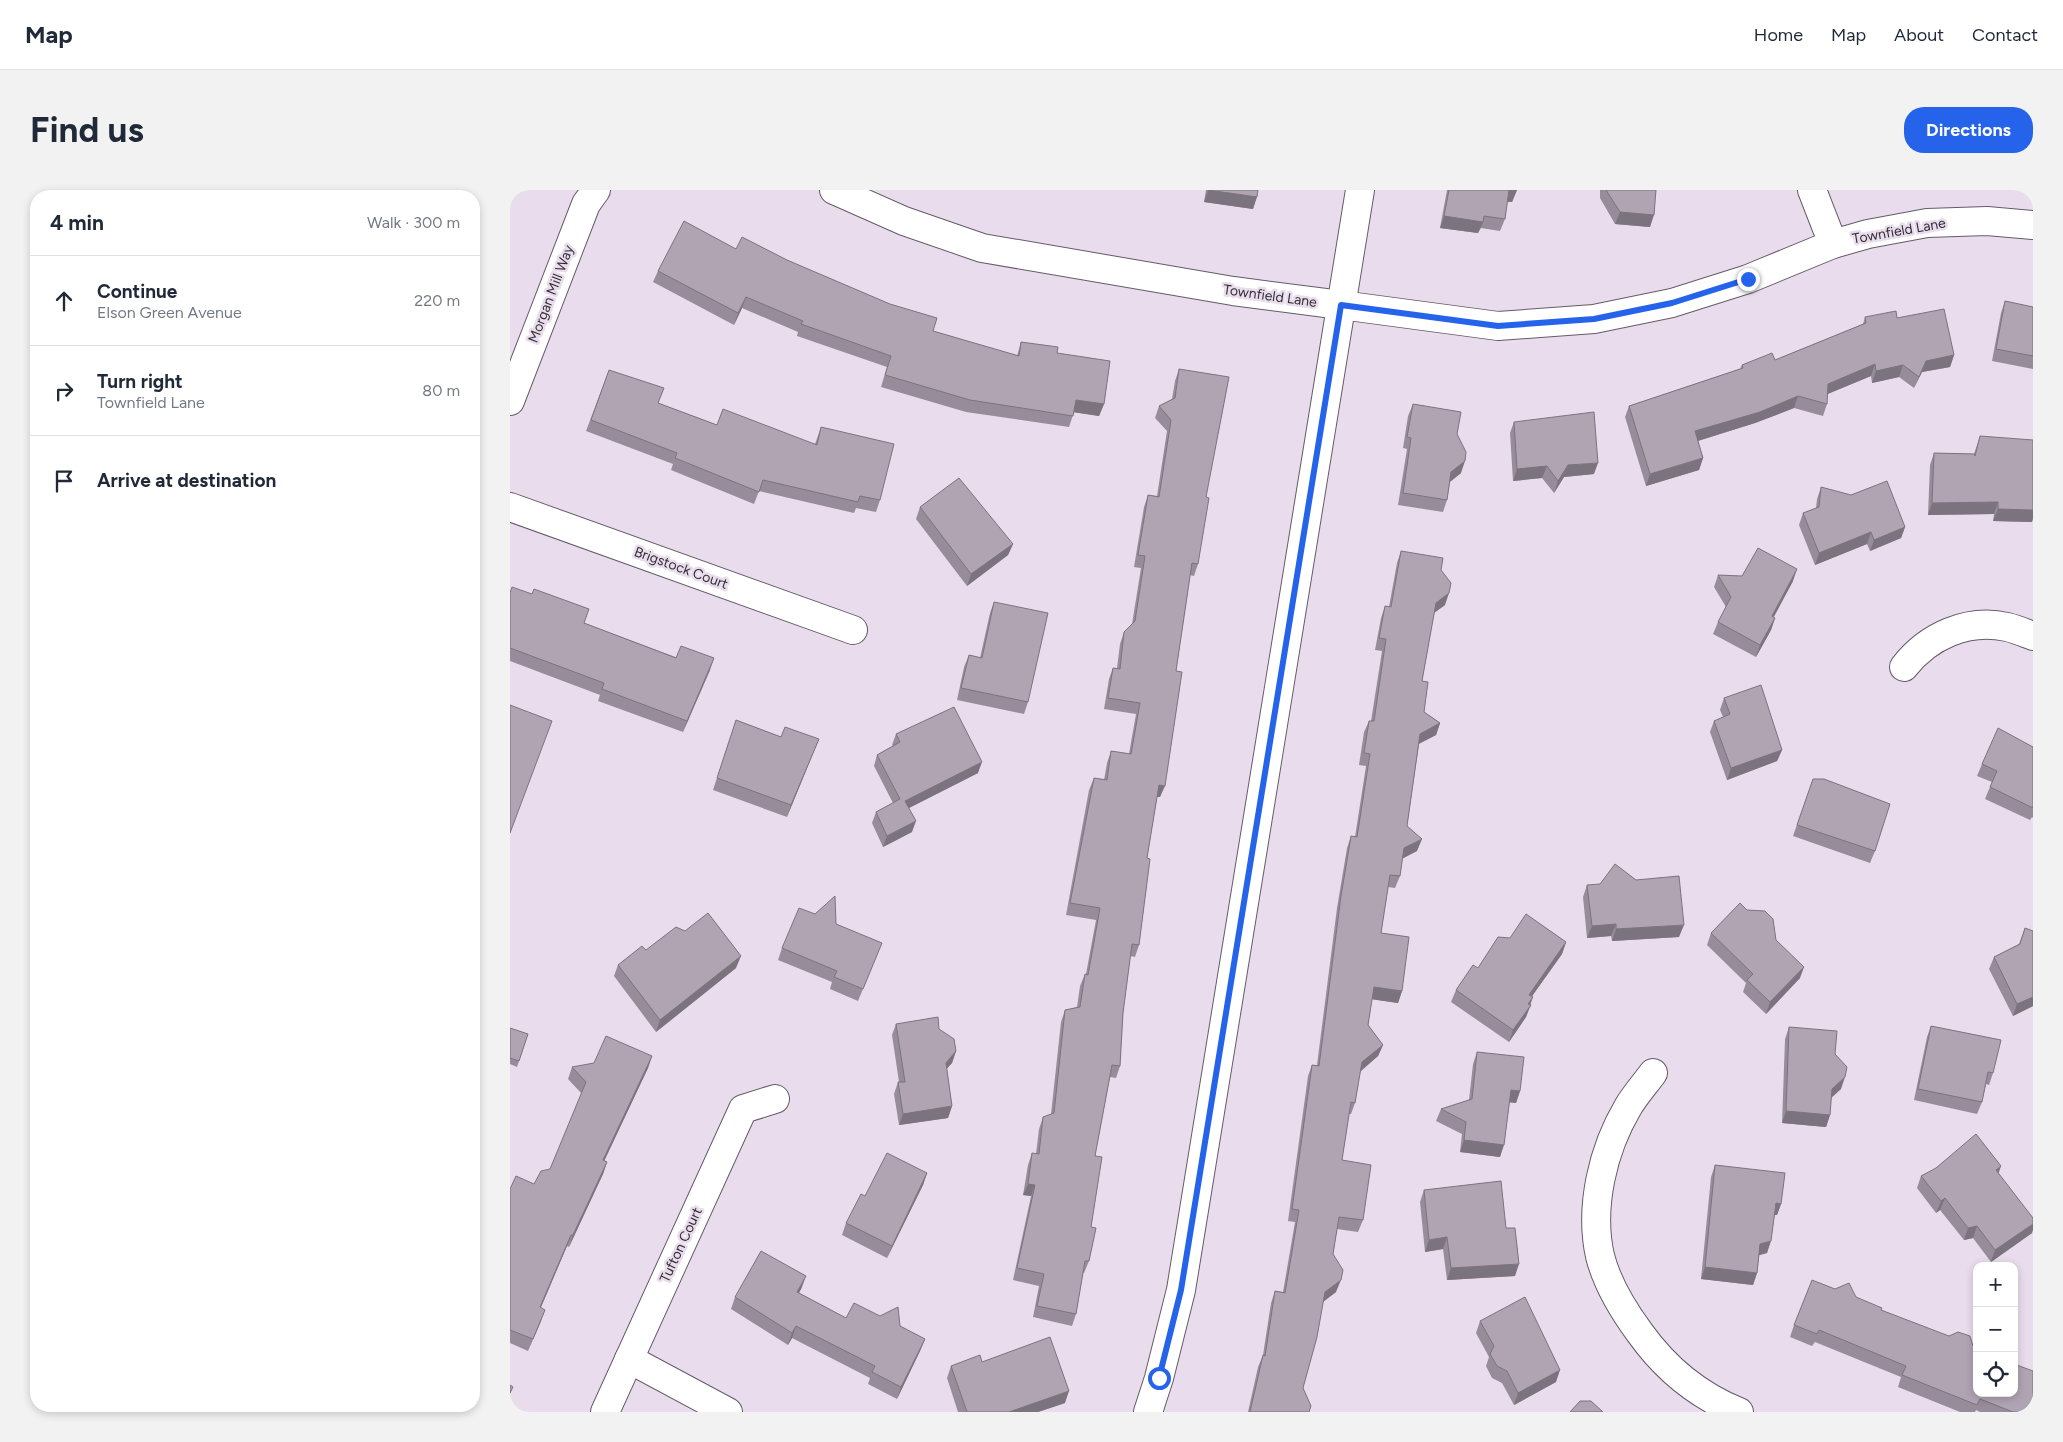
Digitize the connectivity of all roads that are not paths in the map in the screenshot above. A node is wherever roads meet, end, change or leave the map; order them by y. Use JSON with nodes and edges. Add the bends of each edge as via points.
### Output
{"nodes":[{"id":1,"x":596,"y":190,"type":"edge"},
{"id":2,"x":834,"y":190,"type":"edge"},
{"id":3,"x":1360,"y":190,"type":"edge"},
{"id":4,"x":1812,"y":190,"type":"edge"},
{"id":5,"x":2033,"y":225,"type":"edge"},
{"id":6,"x":1833,"y":244,"type":"junction"},
{"id":7,"x":1341,"y":305,"type":"junction"},
{"id":8,"x":510,"y":401,"type":"edge"},
{"id":9,"x":510,"y":507,"type":"edge"},
{"id":10,"x":853,"y":630,"type":"dead end"},
{"id":11,"x":2033,"y":636,"type":"edge"},
{"id":12,"x":1904,"y":667,"type":"dead end"},
{"id":13,"x":1653,"y":1073,"type":"dead end"},
{"id":14,"x":775,"y":1099,"type":"dead end"},
{"id":15,"x":629,"y":1359,"type":"junction"},
{"id":16,"x":605,"y":1412,"type":"edge"},
{"id":17,"x":728,"y":1412,"type":"edge"},
{"id":18,"x":1148,"y":1412,"type":"edge"},
{"id":19,"x":1739,"y":1412,"type":"edge"}],
"edges":[{"from":1,"to":8,"type":"street","name":"Morgan Mill Way","via":[[586,204]]},
{"from":2,"to":7,"type":"street","name":"Townfield Lane","via":[[904,222],[982,248],[1233,291]]},
{"from":3,"to":7,"type":"street"},
{"from":4,"to":6,"type":"street"},
{"from":5,"to":6,"type":"street","name":"Townfield Lane","via":[[1987,221],[1927,223]]},
{"from":6,"to":7,"type":"street","name":"Townfield Lane","via":[[1748,279],[1672,303],[1594,319],[1498,326]]},
{"from":7,"to":18,"type":"street","via":[[1181,1290]]},
{"from":9,"to":10,"type":"street","name":"Brigstock Court"},
{"from":11,"to":12,"type":"street","via":[[2007,626],[1978,625],[1955,630],[1934,639]]},
{"from":13,"to":19,"type":"street","via":[[1629,1106],[1611,1142],[1600,1182],[1600,1255],[1624,1312],[1650,1348],[1682,1379],[1718,1403]]},
{"from":14,"to":15,"type":"street","name":"Tufton Court","via":[[743,1109]]},
{"from":15,"to":16,"type":"street","name":"Tufton Court"},
{"from":15,"to":17,"type":"street"}]}
